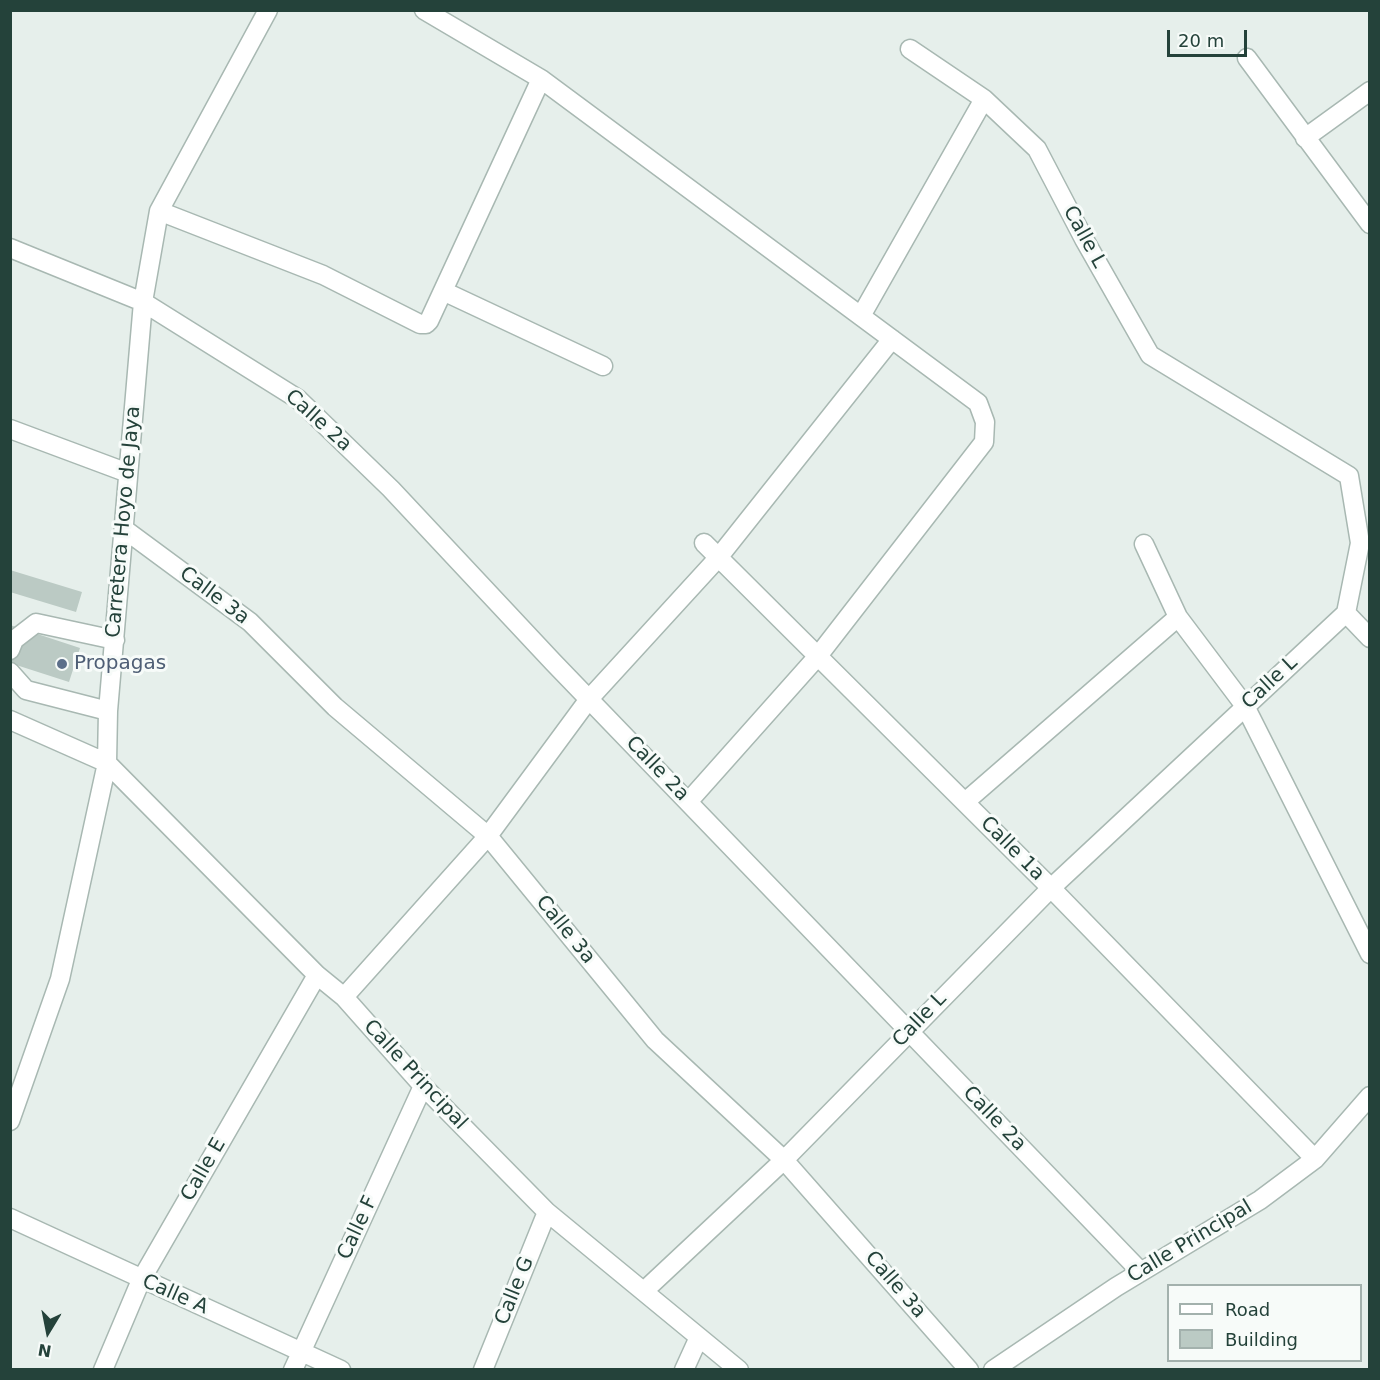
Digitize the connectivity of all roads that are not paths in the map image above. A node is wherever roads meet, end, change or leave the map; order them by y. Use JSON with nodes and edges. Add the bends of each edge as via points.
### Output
{"nodes":[{"id":1,"x":268,"y":10,"type":"edge"},
{"id":2,"x":424,"y":10,"type":"edge"},
{"id":3,"x":910,"y":50,"type":"dead end"},
{"id":4,"x":1247,"y":58,"type":"dead end"},
{"id":5,"x":540,"y":79,"type":"junction"},
{"id":6,"x":1370,"y":91,"type":"edge"},
{"id":7,"x":984,"y":99,"type":"junction"},
{"id":8,"x":1305,"y":138,"type":"junction"},
{"id":9,"x":159,"y":211,"type":"junction"},
{"id":10,"x":1370,"y":224,"type":"edge"},
{"id":11,"x":10,"y":248,"type":"edge"},
{"id":12,"x":443,"y":291,"type":"junction"},
{"id":13,"x":143,"y":302,"type":"junction"},
{"id":14,"x":861,"y":316,"type":"junction"},
{"id":15,"x":892,"y":339,"type":"junction"},
{"id":16,"x":603,"y":366,"type":"dead end"},
{"id":17,"x":10,"y":429,"type":"edge"},
{"id":18,"x":128,"y":473,"type":"junction"},
{"id":19,"x":124,"y":529,"type":"junction"},
{"id":20,"x":704,"y":543,"type":"dead end"},
{"id":21,"x":1144,"y":544,"type":"dead end"},
{"id":22,"x":718,"y":558,"type":"junction"},
{"id":23,"x":1346,"y":613,"type":"junction"},
{"id":24,"x":1178,"y":617,"type":"junction"},
{"id":25,"x":1370,"y":638,"type":"edge"},
{"id":26,"x":115,"y":640,"type":"junction"},
{"id":27,"x":10,"y":650,"type":"edge"},
{"id":28,"x":818,"y":656,"type":"junction"},
{"id":29,"x":10,"y":672,"type":"edge"},
{"id":30,"x":589,"y":699,"type":"junction"},
{"id":31,"x":1245,"y":706,"type":"junction"},
{"id":32,"x":108,"y":711,"type":"junction"},
{"id":33,"x":10,"y":720,"type":"edge"},
{"id":34,"x":107,"y":763,"type":"junction"},
{"id":35,"x":688,"y":802,"type":"junction"},
{"id":36,"x":965,"y":802,"type":"junction"},
{"id":37,"x":488,"y":836,"type":"junction"},
{"id":38,"x":1051,"y":888,"type":"junction"},
{"id":39,"x":1370,"y":954,"type":"edge"},
{"id":40,"x":316,"y":975,"type":"junction"},
{"id":41,"x":344,"y":997,"type":"junction"},
{"id":42,"x":910,"y":1031,"type":"junction"},
{"id":43,"x":423,"y":1086,"type":"junction"},
{"id":44,"x":1370,"y":1096,"type":"edge"},
{"id":45,"x":10,"y":1120,"type":"edge"},
{"id":46,"x":1315,"y":1159,"type":"junction"},
{"id":47,"x":784,"y":1160,"type":"junction"},
{"id":48,"x":547,"y":1212,"type":"junction"},
{"id":49,"x":10,"y":1218,"type":"edge"},
{"id":50,"x":1142,"y":1272,"type":"junction"},
{"id":51,"x":141,"y":1280,"type":"junction"},
{"id":52,"x":644,"y":1292,"type":"junction"},
{"id":53,"x":699,"y":1337,"type":"junction"},
{"id":54,"x":301,"y":1351,"type":"junction"},
{"id":55,"x":103,"y":1370,"type":"edge"},
{"id":56,"x":293,"y":1370,"type":"edge"},
{"id":57,"x":340,"y":1370,"type":"edge"},
{"id":58,"x":483,"y":1370,"type":"edge"},
{"id":59,"x":684,"y":1370,"type":"edge"},
{"id":60,"x":739,"y":1370,"type":"edge"},
{"id":61,"x":969,"y":1370,"type":"edge"},
{"id":62,"x":993,"y":1370,"type":"edge"}],
"edges":[{"from":1,"to":9,"type":"street","name":"Carretera Hoyo de Jaya"},
{"from":2,"to":5,"type":"street"},
{"from":3,"to":7,"type":"street","name":"Calle L"},
{"from":4,"to":8,"type":"street"},
{"from":5,"to":12,"type":"street"},
{"from":5,"to":14,"type":"street"},
{"from":6,"to":8,"type":"street"},
{"from":7,"to":14,"type":"street"},
{"from":7,"to":23,"type":"street","name":"Calle L","via":[[1036,149],[1150,354],[1350,476],[1360,543]]},
{"from":8,"to":10,"type":"street"},
{"from":9,"to":12,"type":"street","via":[[323,275],[420,324],[429,321]]},
{"from":9,"to":13,"type":"street","name":"Carretera Hoyo de Jaya"},
{"from":11,"to":13,"type":"street","name":"Calle 2a"},
{"from":12,"to":16,"type":"street"},
{"from":13,"to":18,"type":"street","name":"Carretera Hoyo de Jaya"},
{"from":13,"to":30,"type":"street","name":"Calle 2a","via":[[298,399],[391,489]]},
{"from":14,"to":15,"type":"street"},
{"from":15,"to":22,"type":"street"},
{"from":15,"to":28,"type":"street","via":[[978,403],[985,422],[984,442]]},
{"from":17,"to":18,"type":"street"},
{"from":18,"to":19,"type":"street","name":"Carretera Hoyo de Jaya"},
{"from":19,"to":26,"type":"street","name":"Carretera Hoyo de Jaya"},
{"from":19,"to":37,"type":"street","name":"Calle 3a","via":[[250,622],[335,707]]},
{"from":20,"to":22,"type":"street","name":"Calle 1a"},
{"from":21,"to":24,"type":"street"},
{"from":22,"to":28,"type":"street","name":"Calle 1a"},
{"from":22,"to":30,"type":"street"},
{"from":23,"to":25,"type":"street"},
{"from":23,"to":31,"type":"street","name":"Calle L"},
{"from":24,"to":31,"type":"street"},
{"from":24,"to":36,"type":"street"},
{"from":26,"to":27,"type":"street","via":[[36,623],[14,640]]},
{"from":26,"to":32,"type":"street","name":"Carretera Hoyo de Jaya"},
{"from":28,"to":35,"type":"street"},
{"from":28,"to":36,"type":"street","name":"Calle 1a"},
{"from":29,"to":32,"type":"street","via":[[26,690]]},
{"from":30,"to":35,"type":"street","name":"Calle 2a"},
{"from":30,"to":37,"type":"street"},
{"from":31,"to":38,"type":"street","name":"Calle L"},
{"from":31,"to":39,"type":"street"},
{"from":32,"to":34,"type":"street","name":"Carretera Hoyo de Jaya"},
{"from":33,"to":34,"type":"street"},
{"from":34,"to":40,"type":"street","name":"Calle Principal"},
{"from":34,"to":45,"type":"street","name":"Carretera Hoyo de Jaya","via":[[60,979]]},
{"from":35,"to":42,"type":"street","name":"Calle 2a"},
{"from":36,"to":38,"type":"street","name":"Calle 1a"},
{"from":37,"to":41,"type":"street"},
{"from":37,"to":47,"type":"street","name":"Calle 3a","via":[[655,1040]]},
{"from":38,"to":42,"type":"street","name":"Calle L"},
{"from":38,"to":46,"type":"street","name":"Calle 1a"},
{"from":40,"to":41,"type":"street","name":"Calle Principal"},
{"from":40,"to":51,"type":"street","name":"Calle E"},
{"from":41,"to":43,"type":"street","name":"Calle Principal"},
{"from":42,"to":47,"type":"street","name":"Calle L"},
{"from":42,"to":50,"type":"street","name":"Calle 2a"},
{"from":43,"to":48,"type":"street","name":"Calle Principal"},
{"from":43,"to":54,"type":"street","name":"Calle F"},
{"from":44,"to":46,"type":"street","name":"Calle Principal"},
{"from":46,"to":50,"type":"street","name":"Calle Principal","via":[[1260,1200]]},
{"from":47,"to":52,"type":"street","name":"Calle L"},
{"from":47,"to":61,"type":"street","name":"Calle 3a"},
{"from":48,"to":52,"type":"street","name":"Calle Principal"},
{"from":48,"to":58,"type":"street","name":"Calle G"},
{"from":49,"to":51,"type":"street","name":"Calle A"},
{"from":50,"to":62,"type":"street","name":"Calle Principal"},
{"from":51,"to":54,"type":"street","name":"Calle A"},
{"from":51,"to":55,"type":"street","name":"Calle E"},
{"from":52,"to":53,"type":"street","name":"Calle Principal"},
{"from":53,"to":59,"type":"street"},
{"from":53,"to":60,"type":"street","name":"Calle Principal"},
{"from":54,"to":56,"type":"street","name":"Calle F"},
{"from":54,"to":57,"type":"street","name":"Calle A"}]}
